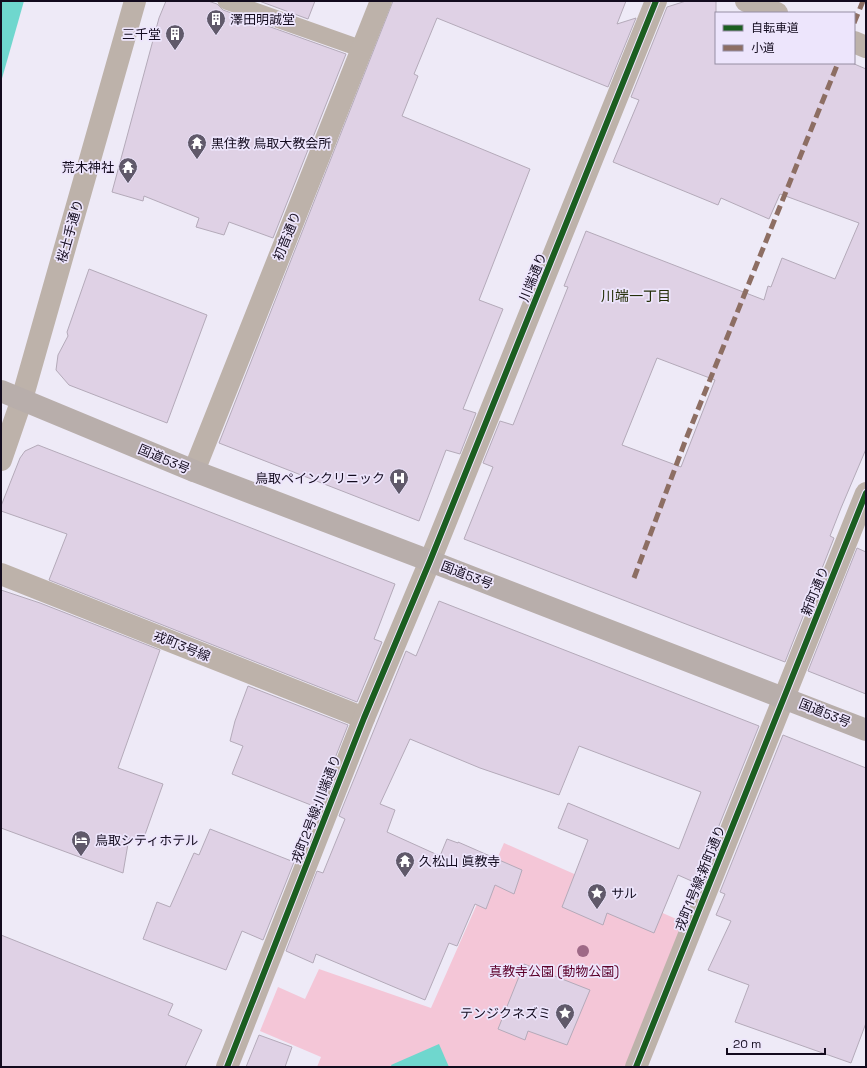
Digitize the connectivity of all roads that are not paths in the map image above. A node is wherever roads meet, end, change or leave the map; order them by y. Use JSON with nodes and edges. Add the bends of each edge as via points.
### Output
{"nodes":[{"id":1,"x":135,"y":1,"type":"edge"},
{"id":2,"x":226,"y":1,"type":"edge"},
{"id":3,"x":381,"y":1,"type":"edge"},
{"id":4,"x":656,"y":1,"type":"edge"},
{"id":5,"x":746,"y":1,"type":"edge"},
{"id":6,"x":775,"y":12,"type":"edge"},
{"id":7,"x":855,"y":42,"type":"edge"},
{"id":8,"x":866,"y":47,"type":"edge"},
{"id":9,"x":362,"y":49,"type":"junction"},
{"id":10,"x":9,"y":394,"type":"edge"},
{"id":11,"x":1,"y":460,"type":"edge"},
{"id":12,"x":194,"y":472,"type":"junction"},
{"id":13,"x":866,"y":493,"type":"edge"},
{"id":14,"x":430,"y":561,"type":"junction"},
{"id":15,"x":1,"y":574,"type":"edge"},
{"id":16,"x":783,"y":697,"type":"junction"},
{"id":17,"x":364,"y":718,"type":"junction"},
{"id":18,"x":866,"y":730,"type":"edge"},
{"id":19,"x":227,"y":1067,"type":"edge"},
{"id":20,"x":636,"y":1067,"type":"edge"}],
"edges":[{"from":1,"to":10,"type":"street","name":"桜土手通り"},
{"from":2,"to":9,"type":"lane"},
{"from":3,"to":9,"type":"street","name":"初音通り"},
{"from":4,"to":14,"type":"street","name":"川端通り"},
{"from":5,"to":6,"type":"street"},
{"from":7,"to":8,"type":"street"},
{"from":9,"to":12,"type":"street","name":"初音通り"},
{"from":10,"to":11,"type":"street","name":"桜土手通り"},
{"from":10,"to":12,"type":"highway","name":"国道53号"},
{"from":12,"to":14,"type":"highway","name":"国道53号"},
{"from":13,"to":16,"type":"street","name":"新町通り"},
{"from":14,"to":16,"type":"highway","name":"国道53号"},
{"from":14,"to":17,"type":"street","name":"戎町2号線;川端通り"},
{"from":15,"to":17,"type":"street","name":"戎町3号線"},
{"from":16,"to":18,"type":"highway","name":"国道53号"},
{"from":16,"to":20,"type":"street","name":"戎町1号線;新町通り"},
{"from":17,"to":19,"type":"street","name":"戎町2号線;川端通り"}]}
